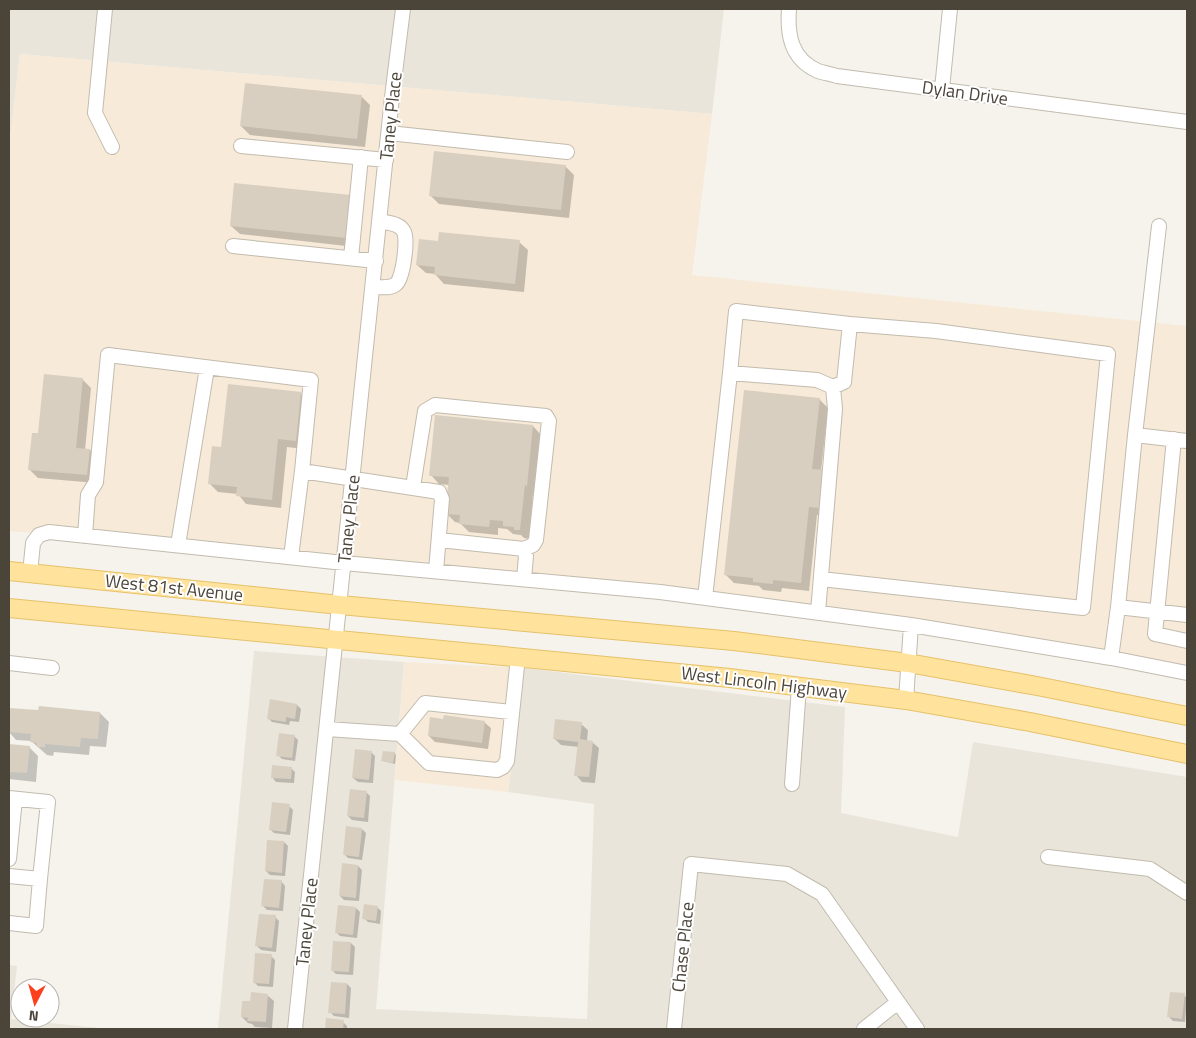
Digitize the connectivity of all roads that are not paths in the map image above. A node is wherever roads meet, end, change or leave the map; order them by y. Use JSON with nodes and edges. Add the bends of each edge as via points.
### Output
{"nodes":[{"id":1,"x":105,"y":9,"type":"edge"},
{"id":2,"x":403,"y":9,"type":"edge"},
{"id":3,"x":789,"y":9,"type":"edge"},
{"id":4,"x":950,"y":9,"type":"edge"},
{"id":5,"x":942,"y":89,"type":"junction"},
{"id":6,"x":1187,"y":122,"type":"edge"},
{"id":7,"x":389,"y":133,"type":"junction"},
{"id":8,"x":241,"y":146,"type":"dead end"},
{"id":9,"x":112,"y":147,"type":"dead end"},
{"id":10,"x":568,"y":152,"type":"dead end"},
{"id":11,"x":361,"y":157,"type":"junction"},
{"id":12,"x":386,"y":160,"type":"junction"},
{"id":13,"x":380,"y":221,"type":"junction"},
{"id":14,"x":1159,"y":226,"type":"dead end"},
{"id":15,"x":233,"y":246,"type":"dead end"},
{"id":16,"x":351,"y":258,"type":"junction"},
{"id":17,"x":376,"y":261,"type":"junction"},
{"id":18,"x":373,"y":287,"type":"junction"},
{"id":19,"x":850,"y":324,"type":"junction"},
{"id":20,"x":207,"y":368,"type":"junction"},
{"id":21,"x":730,"y":373,"type":"junction"},
{"id":22,"x":833,"y":387,"type":"junction"},
{"id":23,"x":1135,"y":435,"type":"junction"},
{"id":24,"x":1181,"y":440,"type":"edge"},
{"id":25,"x":302,"y":471,"type":"junction"},
{"id":26,"x":354,"y":478,"type":"junction"},
{"id":27,"x":413,"y":487,"type":"junction"},
{"id":28,"x":85,"y":536,"type":"junction"},
{"id":29,"x":439,"y":540,"type":"junction"},
{"id":30,"x":178,"y":546,"type":"junction"},
{"id":31,"x":524,"y":549,"type":"junction"},
{"id":32,"x":292,"y":557,"type":"junction"},
{"id":33,"x":344,"y":563,"type":"junction"},
{"id":34,"x":9,"y":571,"type":"edge"},
{"id":35,"x":436,"y":572,"type":"junction"},
{"id":36,"x":30,"y":573,"type":"junction"},
{"id":37,"x":821,"y":579,"type":"junction"},
{"id":38,"x":524,"y":580,"type":"junction"},
{"id":39,"x":705,"y":598,"type":"junction"},
{"id":40,"x":340,"y":605,"type":"junction"},
{"id":41,"x":1118,"y":607,"type":"junction"},
{"id":42,"x":9,"y":608,"type":"edge"},
{"id":43,"x":1158,"y":611,"type":"junction"},
{"id":44,"x":818,"y":612,"type":"junction"},
{"id":45,"x":1187,"y":614,"type":"edge"},
{"id":46,"x":911,"y":624,"type":"junction"},
{"id":47,"x":336,"y":638,"type":"junction"},
{"id":48,"x":1187,"y":641,"type":"edge"},
{"id":49,"x":518,"y":656,"type":"junction"},
{"id":50,"x":1111,"y":658,"type":"junction"},
{"id":51,"x":908,"y":663,"type":"junction"},
{"id":52,"x":9,"y":664,"type":"edge"},
{"id":53,"x":52,"y":668,"type":"dead end"},
{"id":54,"x":1187,"y":673,"type":"edge"},
{"id":55,"x":798,"y":687,"type":"junction"},
{"id":56,"x":906,"y":700,"type":"junction"},
{"id":57,"x":511,"y":712,"type":"junction"},
{"id":58,"x":1187,"y":716,"type":"edge"},
{"id":59,"x":327,"y":728,"type":"junction"},
{"id":60,"x":400,"y":734,"type":"junction"},
{"id":61,"x":1187,"y":754,"type":"edge"},
{"id":62,"x":792,"y":784,"type":"dead end"},
{"id":63,"x":12,"y":799,"type":"edge"},
{"id":64,"x":1048,"y":857,"type":"dead end"},
{"id":65,"x":9,"y":859,"type":"edge"},
{"id":66,"x":9,"y":876,"type":"edge"},
{"id":67,"x":40,"y":879,"type":"junction"},
{"id":68,"x":1187,"y":894,"type":"edge"},
{"id":69,"x":9,"y":923,"type":"edge"},
{"id":70,"x":898,"y":1002,"type":"junction"},
{"id":71,"x":295,"y":1029,"type":"edge"},
{"id":72,"x":674,"y":1029,"type":"edge"},
{"id":73,"x":864,"y":1029,"type":"edge"},
{"id":74,"x":917,"y":1029,"type":"edge"}],
"edges":[{"from":1,"to":9,"type":"street","via":[[95,113]]},
{"from":2,"to":7,"type":"street","name":"Taney Place"},
{"from":3,"to":5,"type":"street","name":"Dylan Drive","via":[[790,41],[800,59],[818,71]]},
{"from":4,"to":5,"type":"street"},
{"from":5,"to":6,"type":"street","name":"Dylan Drive"},
{"from":7,"to":10,"type":"street"},
{"from":7,"to":12,"type":"street","name":"Taney Place"},
{"from":8,"to":11,"type":"street"},
{"from":11,"to":12,"type":"street"},
{"from":11,"to":16,"type":"street"},
{"from":12,"to":13,"type":"street","name":"Taney Place"},
{"from":13,"to":17,"type":"street","name":"Taney Place"},
{"from":13,"to":18,"type":"street","via":[[397,224],[404,231],[405,240],[398,283]]},
{"from":14,"to":23,"type":"street"},
{"from":15,"to":16,"type":"street"},
{"from":16,"to":17,"type":"street"},
{"from":17,"to":18,"type":"street","name":"Taney Place"},
{"from":18,"to":26,"type":"street","name":"Taney Place"},
{"from":19,"to":21,"type":"street","via":[[736,311]]},
{"from":19,"to":22,"type":"street","via":[[844,382]]},
{"from":19,"to":37,"type":"street","via":[[936,331],[1108,354],[1083,608]]},
{"from":20,"to":25,"type":"street","via":[[311,380]]},
{"from":20,"to":28,"type":"street","via":[[108,356],[96,482],[88,495]]},
{"from":20,"to":30,"type":"street"},
{"from":21,"to":22,"type":"street","via":[[817,380]]},
{"from":21,"to":39,"type":"street"},
{"from":22,"to":37,"type":"street","via":[[835,409]]},
{"from":23,"to":24,"type":"street"},
{"from":23,"to":41,"type":"street"},
{"from":24,"to":43,"type":"street"},
{"from":25,"to":26,"type":"street"},
{"from":25,"to":32,"type":"street"},
{"from":26,"to":27,"type":"street"},
{"from":26,"to":33,"type":"street","name":"Taney Place"},
{"from":27,"to":29,"type":"street","via":[[439,492],[442,498]]},
{"from":27,"to":31,"type":"street","via":[[425,411],[435,406],[546,416],[549,421],[536,540]]},
{"from":28,"to":30,"type":"street"},
{"from":28,"to":36,"type":"street","via":[[49,532],[39,535],[33,543]]},
{"from":29,"to":31,"type":"street"},
{"from":29,"to":35,"type":"street"},
{"from":30,"to":32,"type":"street"},
{"from":31,"to":38,"type":"street"},
{"from":32,"to":33,"type":"street"},
{"from":33,"to":35,"type":"street"},
{"from":33,"to":40,"type":"street","name":"Taney Place"},
{"from":34,"to":36,"type":"main road","name":"West 81st Avenue"},
{"from":35,"to":38,"type":"street"},
{"from":36,"to":40,"type":"main road","name":"West 81st Avenue"},
{"from":37,"to":44,"type":"street"},
{"from":38,"to":39,"type":"street"},
{"from":39,"to":44,"type":"street"},
{"from":40,"to":47,"type":"street","name":"Taney Place"},
{"from":40,"to":51,"type":"main road","name":"West Lincoln Highway","via":[[734,641]]},
{"from":41,"to":43,"type":"street"},
{"from":41,"to":50,"type":"street"},
{"from":42,"to":47,"type":"main road","name":"West 81st Avenue"},
{"from":43,"to":45,"type":"street"},
{"from":43,"to":48,"type":"street","via":[[1155,634]]},
{"from":44,"to":46,"type":"street"},
{"from":46,"to":50,"type":"street"},
{"from":46,"to":51,"type":"street"},
{"from":47,"to":49,"type":"main road","name":"West Lincoln Highway"},
{"from":47,"to":59,"type":"street","name":"Taney Place"},
{"from":49,"to":55,"type":"main road","name":"West Lincoln Highway"},
{"from":49,"to":57,"type":"street"},
{"from":50,"to":54,"type":"street"},
{"from":51,"to":56,"type":"street"},
{"from":51,"to":58,"type":"main road","name":"West Lincoln Highway"},
{"from":52,"to":53,"type":"street"},
{"from":55,"to":56,"type":"main road","name":"West Lincoln Highway"},
{"from":55,"to":62,"type":"street"},
{"from":56,"to":61,"type":"main road","name":"West Lincoln Highway"},
{"from":57,"to":60,"type":"street","via":[[425,703]]},
{"from":57,"to":60,"type":"street","via":[[507,761],[497,770],[429,763]]},
{"from":59,"to":60,"type":"street"},
{"from":59,"to":71,"type":"street","name":"Taney Place"},
{"from":63,"to":65,"type":"street"},
{"from":63,"to":67,"type":"street","via":[[48,802]]},
{"from":64,"to":68,"type":"street","via":[[1150,869]]},
{"from":66,"to":67,"type":"street"},
{"from":67,"to":69,"type":"street","via":[[36,926]]},
{"from":70,"to":72,"type":"street","name":"Chase Place","via":[[822,894],[786,874],[691,864]]},
{"from":70,"to":73,"type":"street"},
{"from":70,"to":74,"type":"street"}]}
